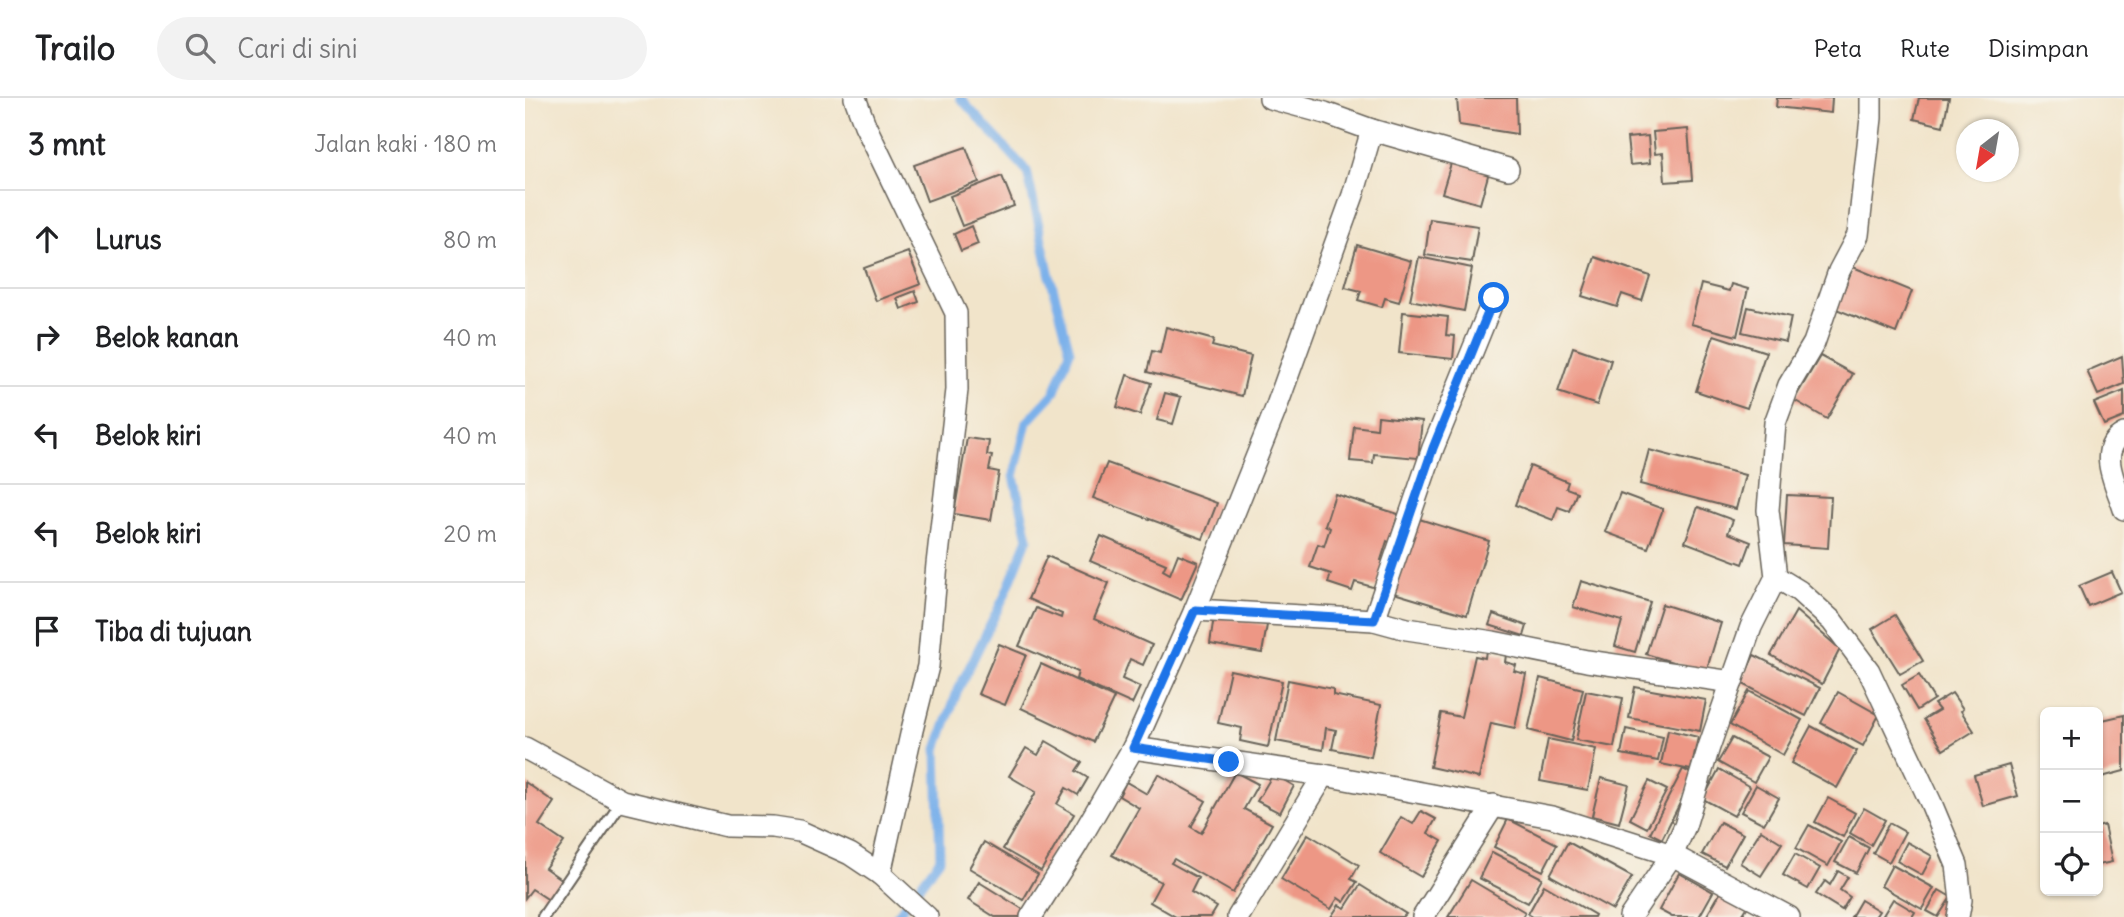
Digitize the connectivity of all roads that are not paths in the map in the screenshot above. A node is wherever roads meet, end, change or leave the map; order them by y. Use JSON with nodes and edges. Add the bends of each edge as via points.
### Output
{"nodes":[{"id":1,"x":855,"y":98,"type":"edge"},
{"id":2,"x":1270,"y":98,"type":"edge"},
{"id":3,"x":1871,"y":98,"type":"edge"},
{"id":4,"x":1372,"y":130,"type":"junction"},
{"id":5,"x":1508,"y":169,"type":"dead end"},
{"id":6,"x":1494,"y":298,"type":"dead end"},
{"id":7,"x":2124,"y":434,"type":"edge"},
{"id":8,"x":2124,"y":509,"type":"edge"},
{"id":9,"x":1776,"y":577,"type":"junction"},
{"id":10,"x":1195,"y":610,"type":"junction"},
{"id":11,"x":1374,"y":620,"type":"junction"},
{"id":12,"x":1732,"y":682,"type":"junction"},
{"id":13,"x":525,"y":748,"type":"edge"},
{"id":14,"x":1133,"y":748,"type":"junction"},
{"id":15,"x":1324,"y":775,"type":"junction"},
{"id":16,"x":622,"y":801,"type":"junction"},
{"id":17,"x":1494,"y":805,"type":"junction"},
{"id":18,"x":1672,"y":855,"type":"junction"},
{"id":19,"x":880,"y":874,"type":"junction"},
{"id":20,"x":543,"y":917,"type":"edge"},
{"id":21,"x":927,"y":917,"type":"edge"},
{"id":22,"x":1031,"y":917,"type":"edge"},
{"id":23,"x":1238,"y":917,"type":"edge"},
{"id":24,"x":1423,"y":917,"type":"edge"},
{"id":25,"x":1630,"y":917,"type":"edge"},
{"id":26,"x":1789,"y":917,"type":"edge"},
{"id":27,"x":1958,"y":917,"type":"edge"}],
"edges":[{"from":1,"to":19,"type":"street","via":[[956,313],[957,390],[928,666]]},
{"from":2,"to":4,"type":"street"},
{"from":3,"to":9,"type":"street","via":[[1858,234],[1839,271],[1814,343],[1789,385],[1775,423],[1768,510]]},
{"from":4,"to":5,"type":"street"},
{"from":4,"to":10,"type":"street","via":[[1279,398]]},
{"from":6,"to":11,"type":"street","via":[[1433,448]]},
{"from":7,"to":8,"type":"street","via":[[2113,442],[2108,461]]},
{"from":9,"to":12,"type":"street","via":[[1751,627]]},
{"from":9,"to":27,"type":"street","via":[[1832,621],[1869,671],[1957,865]]},
{"from":10,"to":11,"type":"street"},
{"from":10,"to":14,"type":"street"},
{"from":11,"to":12,"type":"street","via":[[1587,661]]},
{"from":12,"to":18,"type":"street"},
{"from":13,"to":16,"type":"street"},
{"from":14,"to":15,"type":"street"},
{"from":14,"to":22,"type":"street"},
{"from":15,"to":17,"type":"street"},
{"from":15,"to":23,"type":"street"},
{"from":16,"to":19,"type":"street","via":[[727,826],[799,831],[850,854]]},
{"from":16,"to":20,"type":"lane"},
{"from":17,"to":18,"type":"street","via":[[1552,817]]},
{"from":17,"to":24,"type":"street"},
{"from":18,"to":25,"type":"street"},
{"from":18,"to":26,"type":"street"},
{"from":19,"to":21,"type":"street"}]}
